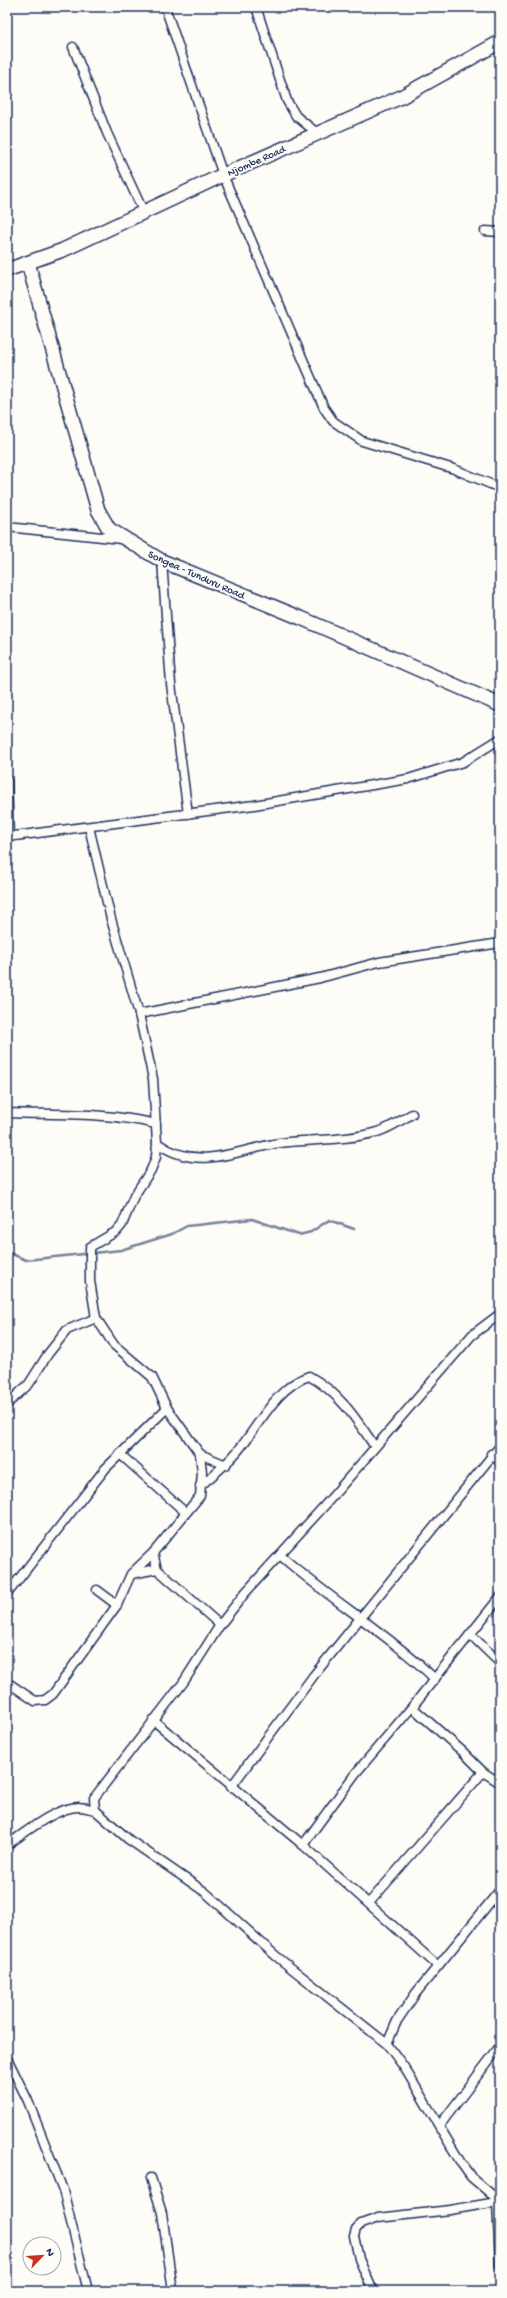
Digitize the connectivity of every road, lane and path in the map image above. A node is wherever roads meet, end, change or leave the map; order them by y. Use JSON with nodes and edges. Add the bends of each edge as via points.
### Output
{"nodes":[{"id":1,"x":165,"y":7,"type":"edge"},
{"id":2,"x":256,"y":7,"type":"edge"},
{"id":3,"x":500,"y":42,"type":"edge"},
{"id":4,"x":73,"y":47,"type":"dead end"},
{"id":5,"x":317,"y":133,"type":"junction"},
{"id":6,"x":223,"y":175,"type":"junction"},
{"id":7,"x":144,"y":213,"type":"junction"},
{"id":8,"x":485,"y":231,"type":"dead end"},
{"id":9,"x":500,"y":232,"type":"edge"},
{"id":10,"x":28,"y":263,"type":"junction"},
{"id":11,"x":7,"y":270,"type":"edge"},
{"id":12,"x":500,"y":488,"type":"edge"},
{"id":13,"x":7,"y":527,"type":"edge"},
{"id":14,"x":126,"y":540,"type":"junction"},
{"id":15,"x":162,"y":560,"type":"junction"},
{"id":16,"x":500,"y":705,"type":"edge"},
{"id":17,"x":500,"y":739,"type":"edge"},
{"id":18,"x":7,"y":780,"type":"edge"},
{"id":19,"x":188,"y":814,"type":"junction"},
{"id":20,"x":89,"y":827,"type":"junction"},
{"id":21,"x":8,"y":837,"type":"edge"},
{"id":22,"x":500,"y":943,"type":"edge"},
{"id":23,"x":139,"y":1014,"type":"junction"},
{"id":24,"x":7,"y":1113,"type":"edge"},
{"id":25,"x":412,"y":1114,"type":"dead end"},
{"id":26,"x":156,"y":1124,"type":"junction"},
{"id":27,"x":157,"y":1143,"type":"junction"},
{"id":28,"x":499,"y":1317,"type":"edge"},
{"id":29,"x":96,"y":1318,"type":"junction"},
{"id":30,"x":7,"y":1404,"type":"edge"},
{"id":31,"x":167,"y":1408,"type":"junction"},
{"id":32,"x":500,"y":1446,"type":"edge"},
{"id":33,"x":375,"y":1447,"type":"junction"},
{"id":34,"x":120,"y":1454,"type":"junction"},
{"id":35,"x":200,"y":1454,"type":"junction"},
{"id":36,"x":491,"y":1454,"type":"junction"},
{"id":37,"x":500,"y":1462,"type":"edge"},
{"id":38,"x":226,"y":1465,"type":"junction"},
{"id":39,"x":200,"y":1486,"type":"junction"},
{"id":40,"x":185,"y":1512,"type":"junction"},
{"id":41,"x":153,"y":1554,"type":"junction"},
{"id":42,"x":280,"y":1555,"type":"junction"},
{"id":43,"x":157,"y":1569,"type":"junction"},
{"id":44,"x":131,"y":1574,"type":"junction"},
{"id":45,"x":97,"y":1590,"type":"dead end"},
{"id":46,"x":7,"y":1594,"type":"edge"},
{"id":47,"x":500,"y":1597,"type":"edge"},
{"id":48,"x":117,"y":1605,"type":"junction"},
{"id":49,"x":360,"y":1620,"type":"junction"},
{"id":50,"x":220,"y":1625,"type":"junction"},
{"id":51,"x":470,"y":1634,"type":"junction"},
{"id":52,"x":500,"y":1663,"type":"edge"},
{"id":53,"x":435,"y":1679,"type":"junction"},
{"id":54,"x":7,"y":1682,"type":"edge"},
{"id":55,"x":412,"y":1707,"type":"junction"},
{"id":56,"x":153,"y":1720,"type":"junction"},
{"id":57,"x":482,"y":1772,"type":"junction"},
{"id":58,"x":500,"y":1783,"type":"edge"},
{"id":59,"x":231,"y":1787,"type":"junction"},
{"id":60,"x":95,"y":1810,"type":"junction"},
{"id":61,"x":7,"y":1845,"type":"edge"},
{"id":62,"x":302,"y":1845,"type":"junction"},
{"id":63,"x":500,"y":1891,"type":"edge"},
{"id":64,"x":369,"y":1903,"type":"junction"},
{"id":65,"x":438,"y":1966,"type":"junction"},
{"id":66,"x":387,"y":2044,"type":"junction"},
{"id":67,"x":500,"y":2046,"type":"edge"},
{"id":68,"x":7,"y":2058,"type":"edge"},
{"id":69,"x":440,"y":2126,"type":"junction"},
{"id":70,"x":151,"y":2178,"type":"dead end"},
{"id":71,"x":498,"y":2199,"type":"edge"},
{"id":72,"x":500,"y":2266,"type":"edge"},
{"id":73,"x":88,"y":2291,"type":"edge"},
{"id":74,"x":173,"y":2291,"type":"edge"},
{"id":75,"x":373,"y":2291,"type":"edge"}],
"edges":[{"from":1,"to":6,"type":"street"},
{"from":2,"to":5,"type":"street","via":[[287,101],[296,116]]},
{"from":3,"to":5,"type":"highway","name":"Njombe Road","via":[[401,97]]},
{"from":4,"to":7,"type":"street","via":[[107,133]]},
{"from":5,"to":6,"type":"highway","name":"Njombe Road"},
{"from":6,"to":7,"type":"highway","name":"Njombe Road"},
{"from":6,"to":12,"type":"street","via":[[324,408],[333,421],[362,441],[454,469]]},
{"from":7,"to":10,"type":"highway","name":"Njombe Road"},
{"from":8,"to":9,"type":"street"},
{"from":10,"to":11,"type":"highway","name":"Njombe Road"},
{"from":10,"to":14,"type":"highway","name":"Songea - Tunduru Road","via":[[98,510],[109,529]]},
{"from":13,"to":14,"type":"street"},
{"from":14,"to":15,"type":"highway","name":"Songea - Tunduru Road"},
{"from":15,"to":16,"type":"highway","name":"Songea - Tunduru Road"},
{"from":15,"to":19,"type":"street","via":[[171,684]]},
{"from":17,"to":19,"type":"street","via":[[463,762],[408,779]]},
{"from":18,"to":21,"type":"street"},
{"from":19,"to":20,"type":"street"},
{"from":20,"to":21,"type":"street"},
{"from":20,"to":23,"type":"street"},
{"from":22,"to":23,"type":"street","via":[[379,962],[320,978]]},
{"from":23,"to":26,"type":"street","via":[[153,1079]]},
{"from":24,"to":26,"type":"street","via":[[90,1114],[130,1118]]},
{"from":25,"to":27,"type":"street","via":[[378,1132],[278,1144],[217,1158],[180,1154],[166,1150]]},
{"from":26,"to":27,"type":"street"},
{"from":27,"to":29,"type":"street","via":[[156,1157],[151,1170],[134,1196],[122,1225],[117,1231],[93,1244],[89,1253],[90,1282]]},
{"from":28,"to":33,"type":"street","via":[[472,1335]]},
{"from":29,"to":30,"type":"street","via":[[67,1330],[29,1384]]},
{"from":29,"to":31,"type":"street","via":[[114,1344],[152,1377]]},
{"from":31,"to":34,"type":"street"},
{"from":31,"to":35,"type":"street"},
{"from":32,"to":36,"type":"street"},
{"from":33,"to":38,"type":"street","via":[[338,1397],[324,1384],[309,1376],[289,1387]]},
{"from":33,"to":42,"type":"street"},
{"from":34,"to":40,"type":"street"},
{"from":34,"to":46,"type":"street","via":[[94,1482]]},
{"from":35,"to":38,"type":"street"},
{"from":35,"to":39,"type":"street"},
{"from":36,"to":37,"type":"street"},
{"from":36,"to":49,"type":"street"},
{"from":38,"to":39,"type":"street"},
{"from":39,"to":40,"type":"street","via":[[200,1496]]},
{"from":40,"to":41,"type":"street"},
{"from":41,"to":43,"type":"street"},
{"from":41,"to":44,"type":"street"},
{"from":42,"to":49,"type":"street"},
{"from":42,"to":50,"type":"street"},
{"from":43,"to":44,"type":"street"},
{"from":43,"to":50,"type":"street"},
{"from":44,"to":48,"type":"street"},
{"from":45,"to":48,"type":"street"},
{"from":47,"to":51,"type":"street"},
{"from":48,"to":54,"type":"street","via":[[57,1690],[49,1697],[35,1701]]},
{"from":49,"to":53,"type":"street","via":[[412,1657]]},
{"from":49,"to":59,"type":"street","via":[[314,1675]]},
{"from":50,"to":56,"type":"street","via":[[183,1682]]},
{"from":51,"to":52,"type":"street"},
{"from":51,"to":53,"type":"street"},
{"from":53,"to":55,"type":"street"},
{"from":55,"to":57,"type":"street"},
{"from":55,"to":62,"type":"street","via":[[355,1774]]},
{"from":56,"to":59,"type":"street"},
{"from":56,"to":60,"type":"street","via":[[94,1798]]},
{"from":57,"to":58,"type":"street"},
{"from":57,"to":64,"type":"street"},
{"from":59,"to":62,"type":"street"},
{"from":60,"to":61,"type":"street","via":[[81,1807],[63,1811],[32,1827]]},
{"from":60,"to":66,"type":"street","via":[[128,1839],[205,1892],[276,1956]]},
{"from":62,"to":64,"type":"street"},
{"from":63,"to":65,"type":"street"},
{"from":64,"to":65,"type":"street"},
{"from":65,"to":66,"type":"street","via":[[397,2021]]},
{"from":66,"to":69,"type":"street"},
{"from":67,"to":69,"type":"street"},
{"from":68,"to":73,"type":"street","via":[[28,2101],[63,2190]]},
{"from":69,"to":71,"type":"street","via":[[472,2177]]},
{"from":70,"to":74,"type":"street","via":[[162,2213]]},
{"from":71,"to":72,"type":"street"},
{"from":71,"to":75,"type":"street","via":[[450,2210],[378,2218],[361,2224],[354,2236],[359,2259]]}]}
